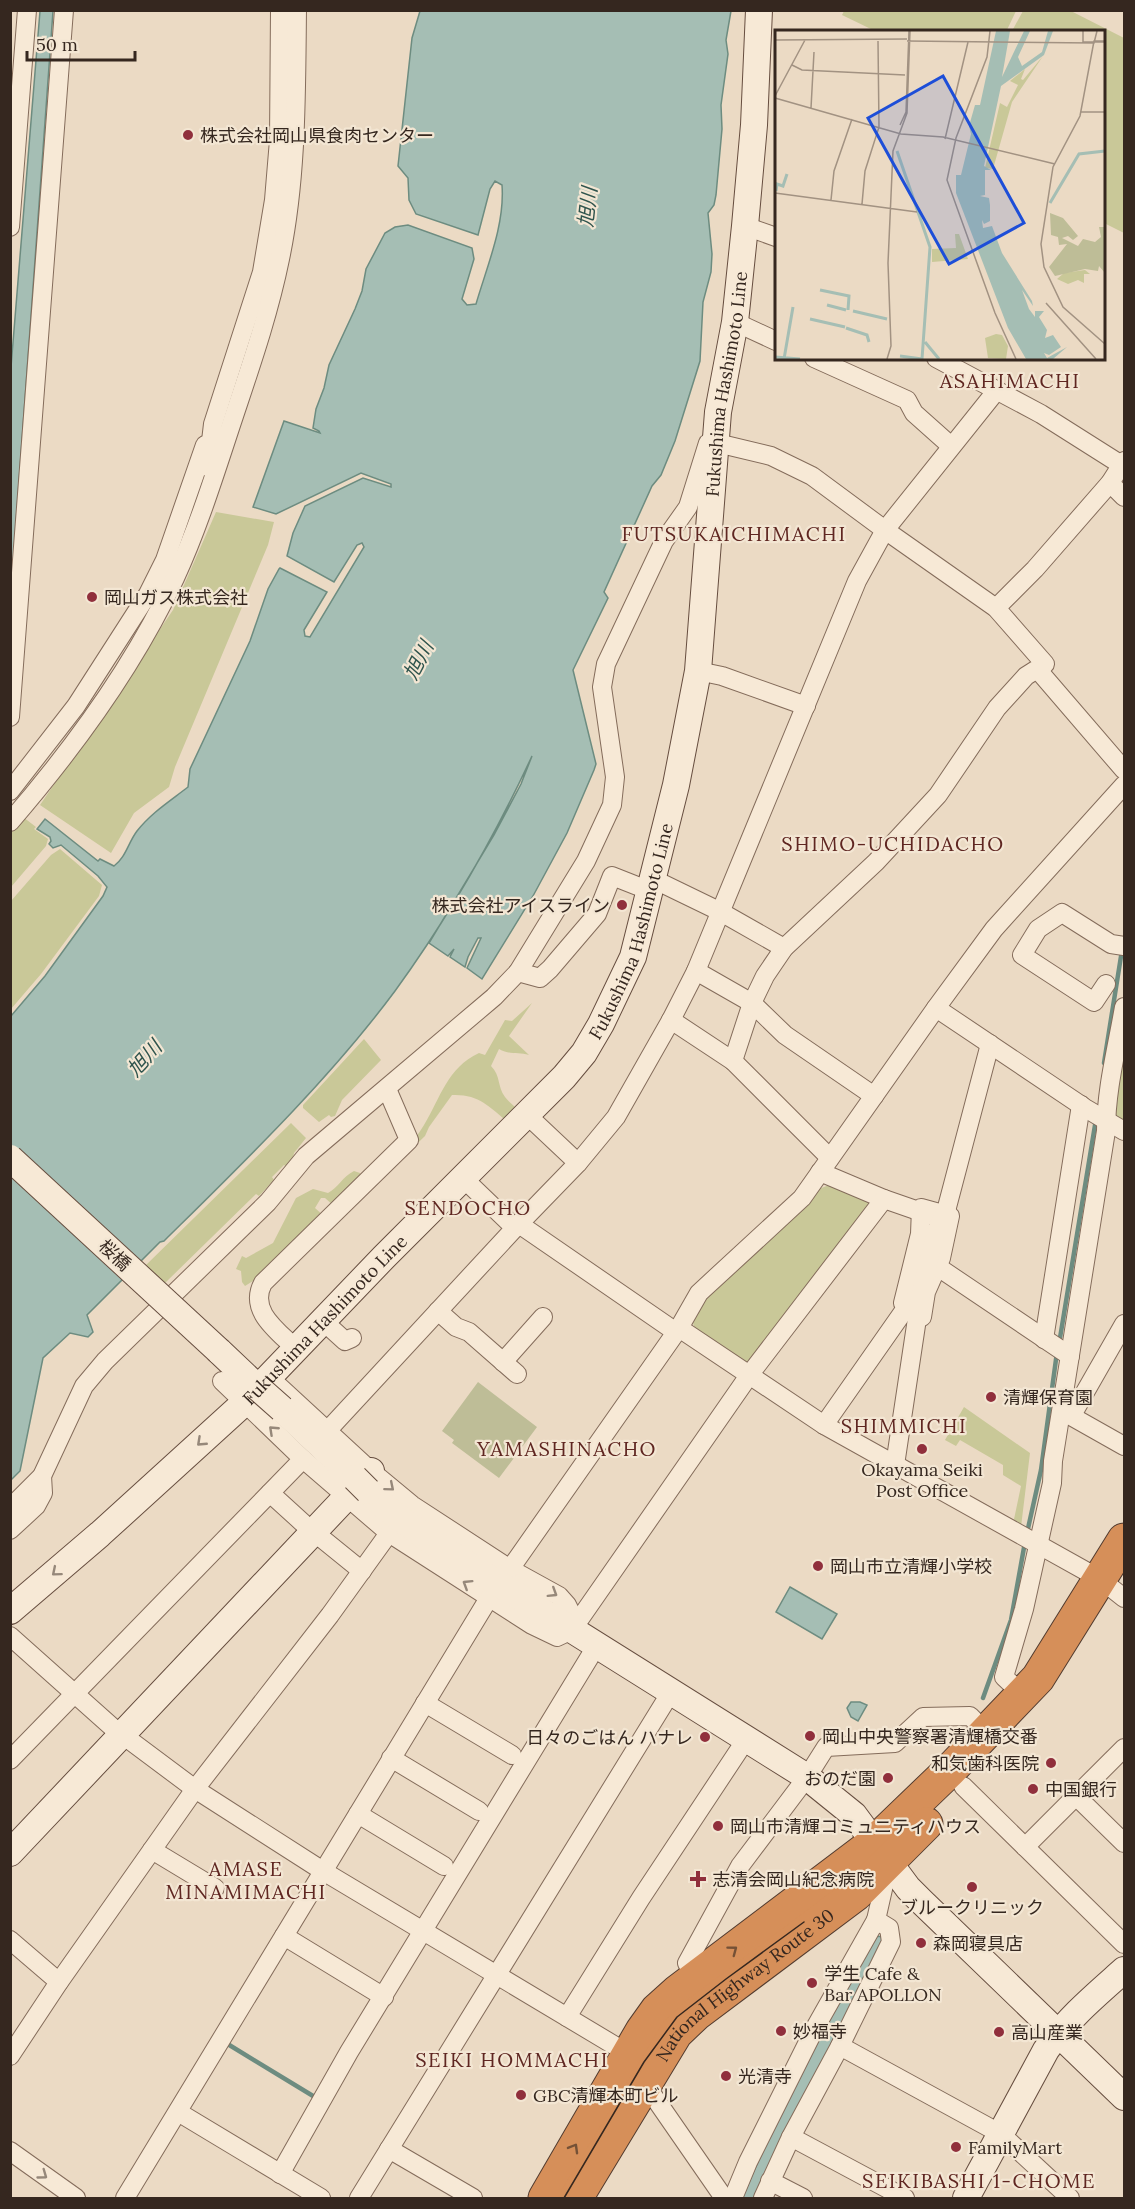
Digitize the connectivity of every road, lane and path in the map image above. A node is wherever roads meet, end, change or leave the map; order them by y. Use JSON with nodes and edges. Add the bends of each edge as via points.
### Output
{"nodes":[{"id":1,"x":27,"y":10,"type":"edge"},
{"id":2,"x":64,"y":10,"type":"edge"},
{"id":3,"x":280,"y":10,"type":"edge"},
{"id":4,"x":297,"y":10,"type":"edge"},
{"id":5,"x":759,"y":10,"type":"edge"},
{"id":6,"x":16,"y":98,"type":"edge"},
{"id":7,"x":745,"y":226,"type":"junction"},
{"id":8,"x":10,"y":227,"type":"edge"},
{"id":9,"x":775,"y":236,"type":"edge"},
{"id":10,"x":735,"y":322,"type":"junction"},
{"id":11,"x":775,"y":340,"type":"edge"},
{"id":12,"x":818,"y":360,"type":"edge"},
{"id":13,"x":940,"y":360,"type":"edge"},
{"id":14,"x":997,"y":390,"type":"junction"},
{"id":15,"x":718,"y":412,"type":"junction"},
{"id":16,"x":213,"y":424,"type":"junction"},
{"id":17,"x":717,"y":443,"type":"junction"},
{"id":18,"x":951,"y":446,"type":"junction"},
{"id":19,"x":1123,"y":462,"type":"edge"},
{"id":20,"x":1110,"y":483,"type":"junction"},
{"id":21,"x":1125,"y":497,"type":"edge"},
{"id":22,"x":205,"y":499,"type":"junction"},
{"id":23,"x":885,"y":530,"type":"junction"},
{"id":24,"x":996,"y":608,"type":"junction"},
{"id":25,"x":1038,"y":670,"type":"junction"},
{"id":26,"x":698,"y":671,"type":"junction"},
{"id":27,"x":806,"y":706,"type":"junction"},
{"id":28,"x":10,"y":717,"type":"edge"},
{"id":29,"x":1125,"y":771,"type":"edge"},
{"id":30,"x":13,"y":783,"type":"edge"},
{"id":31,"x":1125,"y":784,"type":"edge"},
{"id":32,"x":10,"y":822,"type":"edge"},
{"id":33,"x":652,"y":885,"type":"junction"},
{"id":34,"x":719,"y":911,"type":"junction"},
{"id":35,"x":1121,"y":946,"type":"edge"},
{"id":36,"x":784,"y":948,"type":"junction"},
{"id":37,"x":696,"y":970,"type":"junction"},
{"id":38,"x":518,"y":972,"type":"junction"},
{"id":39,"x":1106,"y":984,"type":"dead end"},
{"id":40,"x":752,"y":1003,"type":"junction"},
{"id":41,"x":1125,"y":1007,"type":"edge"},
{"id":42,"x":936,"y":1008,"type":"junction"},
{"id":43,"x":671,"y":1020,"type":"junction"},
{"id":44,"x":990,"y":1044,"type":"junction"},
{"id":45,"x":733,"y":1061,"type":"junction"},
{"id":46,"x":387,"y":1089,"type":"junction"},
{"id":47,"x":874,"y":1096,"type":"junction"},
{"id":48,"x":1093,"y":1112,"type":"junction"},
{"id":49,"x":526,"y":1114,"type":"junction"},
{"id":50,"x":1125,"y":1131,"type":"edge"},
{"id":51,"x":10,"y":1158,"type":"edge"},
{"id":52,"x":578,"y":1164,"type":"junction"},
{"id":53,"x":825,"y":1165,"type":"junction"},
{"id":54,"x":463,"y":1178,"type":"junction"},
{"id":55,"x":884,"y":1199,"type":"junction"},
{"id":56,"x":921,"y":1212,"type":"junction"},
{"id":57,"x":943,"y":1217,"type":"junction"},
{"id":58,"x":517,"y":1226,"type":"junction"},
{"id":59,"x":933,"y":1264,"type":"junction"},
{"id":60,"x":438,"y":1311,"type":"junction"},
{"id":61,"x":912,"y":1311,"type":"junction"},
{"id":62,"x":543,"y":1317,"type":"dead end"},
{"id":63,"x":323,"y":1321,"type":"junction"},
{"id":64,"x":1125,"y":1324,"type":"edge"},
{"id":65,"x":678,"y":1330,"type":"junction"},
{"id":66,"x":352,"y":1338,"type":"dead end"},
{"id":67,"x":1057,"y":1347,"type":"junction"},
{"id":68,"x":296,"y":1349,"type":"junction"},
{"id":69,"x":503,"y":1362,"type":"junction"},
{"id":70,"x":517,"y":1374,"type":"dead end"},
{"id":71,"x":750,"y":1374,"type":"junction"},
{"id":72,"x":222,"y":1381,"type":"dead end"},
{"id":73,"x":256,"y":1388,"type":"junction"},
{"id":74,"x":1067,"y":1413,"type":"junction"},
{"id":75,"x":824,"y":1425,"type":"junction"},
{"id":76,"x":328,"y":1430,"type":"junction"},
{"id":77,"x":1125,"y":1446,"type":"edge"},
{"id":78,"x":303,"y":1459,"type":"junction"},
{"id":79,"x":895,"y":1465,"type":"junction"},
{"id":80,"x":42,"y":1476,"type":"junction"},
{"id":81,"x":360,"y":1485,"type":"junction"},
{"id":82,"x":270,"y":1493,"type":"junction"},
{"id":83,"x":10,"y":1508,"type":"edge"},
{"id":84,"x":10,"y":1530,"type":"edge"},
{"id":85,"x":315,"y":1532,"type":"junction"},
{"id":86,"x":389,"y":1533,"type":"junction"},
{"id":87,"x":1030,"y":1540,"type":"junction"},
{"id":88,"x":1125,"y":1540,"type":"edge"},
{"id":89,"x":510,"y":1569,"type":"junction"},
{"id":90,"x":362,"y":1571,"type":"junction"},
{"id":91,"x":1116,"y":1585,"type":"edge"},
{"id":92,"x":489,"y":1598,"type":"junction"},
{"id":93,"x":10,"y":1611,"type":"edge"},
{"id":94,"x":572,"y":1630,"type":"junction"},
{"id":95,"x":10,"y":1636,"type":"edge"},
{"id":96,"x":597,"y":1645,"type":"junction"},
{"id":97,"x":671,"y":1692,"type":"junction"},
{"id":98,"x":76,"y":1694,"type":"junction"},
{"id":99,"x":1023,"y":1695,"type":"junction"},
{"id":100,"x":425,"y":1703,"type":"junction"},
{"id":101,"x":987,"y":1733,"type":"junction"},
{"id":102,"x":122,"y":1734,"type":"junction"},
{"id":103,"x":747,"y":1738,"type":"junction"},
{"id":104,"x":1125,"y":1748,"type":"edge"},
{"id":105,"x":512,"y":1755,"type":"dead end"},
{"id":106,"x":392,"y":1758,"type":"junction"},
{"id":107,"x":10,"y":1760,"type":"edge"},
{"id":108,"x":807,"y":1777,"type":"junction"},
{"id":109,"x":963,"y":1786,"type":"junction"},
{"id":110,"x":195,"y":1789,"type":"junction"},
{"id":111,"x":1076,"y":1796,"type":"junction"},
{"id":112,"x":479,"y":1811,"type":"dead end"},
{"id":113,"x":358,"y":1814,"type":"junction"},
{"id":114,"x":1125,"y":1843,"type":"edge"},
{"id":115,"x":1025,"y":1847,"type":"junction"},
{"id":116,"x":152,"y":1850,"type":"junction"},
{"id":117,"x":882,"y":1852,"type":"junction"},
{"id":118,"x":10,"y":1853,"type":"edge"},
{"id":119,"x":444,"y":1866,"type":"dead end"},
{"id":120,"x":323,"y":1871,"type":"junction"},
{"id":121,"x":215,"y":1888,"type":"dead end"},
{"id":122,"x":876,"y":1920,"type":"junction"},
{"id":123,"x":424,"y":1931,"type":"junction"},
{"id":124,"x":284,"y":1936,"type":"junction"},
{"id":125,"x":10,"y":1940,"type":"edge"},
{"id":126,"x":1125,"y":1944,"type":"edge"},
{"id":127,"x":1125,"y":1970,"type":"edge"},
{"id":128,"x":496,"y":1974,"type":"junction"},
{"id":129,"x":694,"y":1979,"type":"junction"},
{"id":130,"x":59,"y":1982,"type":"junction"},
{"id":131,"x":384,"y":1997,"type":"junction"},
{"id":132,"x":567,"y":2017,"type":"junction"},
{"id":133,"x":1058,"y":2033,"type":"junction"},
{"id":134,"x":840,"y":2046,"type":"junction"},
{"id":135,"x":10,"y":2056,"type":"edge"},
{"id":136,"x":635,"y":2071,"type":"junction"},
{"id":137,"x":1125,"y":2097,"type":"edge"},
{"id":138,"x":178,"y":2112,"type":"junction"},
{"id":139,"x":1001,"y":2134,"type":"junction"},
{"id":140,"x":791,"y":2137,"type":"junction"},
{"id":141,"x":388,"y":2149,"type":"junction"},
{"id":142,"x":10,"y":2151,"type":"edge"},
{"id":143,"x":280,"y":2174,"type":"junction"},
{"id":144,"x":770,"y":2181,"type":"junction"},
{"id":145,"x":76,"y":2199,"type":"edge"},
{"id":146,"x":125,"y":2199,"type":"edge"},
{"id":147,"x":321,"y":2199,"type":"edge"},
{"id":148,"x":358,"y":2199,"type":"edge"},
{"id":149,"x":473,"y":2199,"type":"edge"},
{"id":150,"x":545,"y":2199,"type":"edge"},
{"id":151,"x":576,"y":2199,"type":"edge"},
{"id":152,"x":724,"y":2199,"type":"edge"},
{"id":153,"x":733,"y":2199,"type":"edge"},
{"id":154,"x":763,"y":2199,"type":"edge"},
{"id":155,"x":803,"y":2199,"type":"edge"},
{"id":156,"x":905,"y":2199,"type":"edge"},
{"id":157,"x":966,"y":2199,"type":"edge"},
{"id":158,"x":1070,"y":2199,"type":"edge"}],
"edges":[{"from":1,"to":6,"type":"street"},
{"from":2,"to":28,"type":"street"},
{"from":3,"to":16,"type":"street","via":[[279,140],[274,200],[262,272]]},
{"from":4,"to":22,"type":"street","via":[[293,167],[280,259],[257,346]]},
{"from":5,"to":7,"type":"street","name":"Fukushima Hashimoto Line"},
{"from":6,"to":8,"type":"street"},
{"from":7,"to":9,"type":"street"},
{"from":7,"to":10,"type":"street","name":"Fukushima Hashimoto Line"},
{"from":10,"to":11,"type":"street"},
{"from":10,"to":15,"type":"street","name":"Fukushima Hashimoto Line"},
{"from":12,"to":18,"type":"street","via":[[907,400],[914,413]]},
{"from":13,"to":14,"type":"street"},
{"from":14,"to":18,"type":"street"},
{"from":14,"to":19,"type":"street","via":[[1112,461]]},
{"from":15,"to":17,"type":"street","name":"Fukushima Hashimoto Line"},
{"from":15,"to":38,"type":"street","via":[[688,507],[664,541],[606,664],[602,687],[615,777],[612,805],[586,861]]},
{"from":16,"to":22,"type":"street"},
{"from":16,"to":30,"type":"street","via":[[148,594],[76,706]]},
{"from":17,"to":23,"type":"street","via":[[771,456],[812,476]]},
{"from":17,"to":26,"type":"street","name":"Fukushima Hashimoto Line"},
{"from":18,"to":23,"type":"street"},
{"from":19,"to":20,"type":"street"},
{"from":20,"to":21,"type":"street"},
{"from":20,"to":24,"type":"street"},
{"from":22,"to":32,"type":"street","via":[[175,578],[131,657],[40,788]]},
{"from":23,"to":24,"type":"street"},
{"from":23,"to":27,"type":"street","via":[[857,580]]},
{"from":24,"to":25,"type":"street","via":[[1045,664]]},
{"from":25,"to":29,"type":"street"},
{"from":25,"to":36,"type":"street","via":[[1026,676],[997,708],[938,795],[876,862]]},
{"from":26,"to":27,"type":"street"},
{"from":26,"to":33,"type":"street","name":"Fukushima Hashimoto Line"},
{"from":27,"to":34,"type":"street"},
{"from":31,"to":42,"type":"street","via":[[994,929]]},
{"from":33,"to":34,"type":"street"},
{"from":33,"to":38,"type":"street","via":[[612,876],[597,914],[549,969],[540,978]]},
{"from":33,"to":49,"type":"street","name":"Fukushima Hashimoto Line","via":[[633,957],[602,1024],[575,1064]]},
{"from":34,"to":36,"type":"street"},
{"from":34,"to":37,"type":"street"},
{"from":35,"to":39,"type":"street","via":[[1111,944],[1062,913],[1038,928],[1022,954],[1095,1002]]},
{"from":36,"to":40,"type":"street"},
{"from":37,"to":40,"type":"street"},
{"from":37,"to":43,"type":"street"},
{"from":38,"to":46,"type":"street"},
{"from":40,"to":45,"type":"street"},
{"from":40,"to":47,"type":"street","via":[[785,1035]]},
{"from":41,"to":48,"type":"street","via":[[1109,1082]]},
{"from":42,"to":44,"type":"street"},
{"from":42,"to":47,"type":"street"},
{"from":43,"to":45,"type":"street"},
{"from":43,"to":52,"type":"street","via":[[616,1117]]},
{"from":44,"to":48,"type":"street"},
{"from":44,"to":57,"type":"street"},
{"from":45,"to":53,"type":"street"},
{"from":46,"to":68,"type":"street","via":[[409,1140],[263,1283],[259,1292],[262,1315]]},
{"from":46,"to":80,"type":"street","via":[[306,1156],[268,1202],[105,1361],[84,1386]]},
{"from":47,"to":53,"type":"street"},
{"from":48,"to":50,"type":"street"},
{"from":48,"to":67,"type":"street"},
{"from":48,"to":67,"type":"street","via":[[1106,1131]]},
{"from":49,"to":52,"type":"street"},
{"from":49,"to":54,"type":"street","name":"Fukushima Hashimoto Line"},
{"from":51,"to":73,"type":"street","name":"桜橋","bridge":true},
{"from":52,"to":58,"type":"street"},
{"from":53,"to":55,"type":"street"},
{"from":53,"to":65,"type":"street","via":[[802,1198],[699,1293]]},
{"from":54,"to":58,"type":"street"},
{"from":54,"to":63,"type":"street","name":"Fukushima Hashimoto Line"},
{"from":55,"to":56,"type":"street"},
{"from":55,"to":71,"type":"street"},
{"from":56,"to":57,"type":"street"},
{"from":56,"to":61,"type":"street","via":[[920,1234],[903,1303]]},
{"from":57,"to":59,"type":"street","via":[[936,1231]]},
{"from":58,"to":60,"type":"street"},
{"from":58,"to":65,"type":"street"},
{"from":59,"to":61,"type":"street"},
{"from":59,"to":61,"type":"street","via":[[922,1317]]},
{"from":59,"to":67,"type":"street"},
{"from":60,"to":69,"type":"street"},
{"from":60,"to":76,"type":"street"},
{"from":61,"to":75,"type":"street"},
{"from":61,"to":79,"type":"street"},
{"from":62,"to":69,"type":"street"},
{"from":63,"to":66,"type":"street","via":[[345,1341]]},
{"from":63,"to":68,"type":"street","name":"Fukushima Hashimoto Line"},
{"from":64,"to":74,"type":"street"},
{"from":65,"to":71,"type":"street"},
{"from":65,"to":89,"type":"street"},
{"from":67,"to":74,"type":"street"},
{"from":68,"to":73,"type":"street","name":"Fukushima Hashimoto Line"},
{"from":69,"to":70,"type":"street"},
{"from":71,"to":75,"type":"street"},
{"from":71,"to":94,"type":"street"},
{"from":72,"to":73,"type":"street"},
{"from":73,"to":76,"type":"street"},
{"from":78,"to":73,"type":"street","one_way":true},
{"from":73,"to":81,"type":"street","name":"桜橋","bridge":true},
{"from":73,"to":93,"type":"street","name":"Fukushima Hashimoto Line","one_way":true,"via":[[100,1534]]},
{"from":74,"to":77,"type":"street"},
{"from":74,"to":87,"type":"street","via":[[1053,1461],[1052,1483]]},
{"from":75,"to":79,"type":"street"},
{"from":76,"to":81,"type":"street"},
{"from":78,"to":81,"type":"street"},
{"from":78,"to":82,"type":"street"},
{"from":79,"to":87,"type":"street"},
{"from":80,"to":83,"type":"street"},
{"from":80,"to":84,"type":"street","via":[[43,1493],[36,1506]]},
{"from":81,"to":85,"type":"street"},
{"from":81,"to":86,"type":"street"},
{"from":81,"to":89,"type":"street","one_way":true,"via":[[412,1505]]},
{"from":81,"to":94,"type":"street","name":"桜橋","via":[[422,1535]]},
{"from":82,"to":85,"type":"street"},
{"from":82,"to":98,"type":"street"},
{"from":85,"to":90,"type":"street"},
{"from":85,"to":102,"type":"street"},
{"from":86,"to":90,"type":"street"},
{"from":92,"to":86,"type":"street","one_way":true},
{"from":87,"to":91,"type":"street"},
{"from":87,"to":99,"type":"street","via":[[1024,1609],[1004,1677]]},
{"from":88,"to":91,"type":"highway","name":"National Highway Route 30"},
{"from":89,"to":94,"type":"street","one_way":true,"via":[[559,1596],[571,1613]]},
{"from":90,"to":110,"type":"street"},
{"from":91,"to":99,"type":"highway","name":"National Highway Route 30"},
{"from":91,"to":109,"type":"highway","name":"National Highway Route 30","via":[[1052,1690]]},
{"from":92,"to":94,"type":"street","via":[[556,1637]]},
{"from":92,"to":100,"type":"street"},
{"from":94,"to":96,"type":"street","name":"桜橋"},
{"from":95,"to":98,"type":"street"},
{"from":96,"to":97,"type":"street","name":"桜橋"},
{"from":96,"to":123,"type":"street"},
{"from":97,"to":103,"type":"street","name":"桜橋"},
{"from":97,"to":128,"type":"street"},
{"from":98,"to":102,"type":"street"},
{"from":98,"to":107,"type":"street"},
{"from":99,"to":101,"type":"highway","name":"National Highway Route 30"},
{"from":100,"to":105,"type":"street"},
{"from":100,"to":106,"type":"street"},
{"from":101,"to":108,"type":"street","via":[[970,1716],[923,1717],[895,1743],[826,1747]]},
{"from":101,"to":117,"type":"highway","name":"National Highway Route 30","via":[[894,1826]]},
{"from":102,"to":110,"type":"street"},
{"from":102,"to":118,"type":"street"},
{"from":103,"to":108,"type":"street","name":"桜橋"},
{"from":103,"to":132,"type":"street"},
{"from":104,"to":111,"type":"street"},
{"from":106,"to":112,"type":"street"},
{"from":106,"to":113,"type":"street"},
{"from":108,"to":117,"type":"street","name":"桜橋","via":[[854,1815]]},
{"from":108,"to":129,"type":"street","via":[[740,1866],[687,1963]]},
{"from":109,"to":115,"type":"street"},
{"from":109,"to":117,"type":"highway","name":"National Highway Route 30"},
{"from":110,"to":116,"type":"street"},
{"from":110,"to":120,"type":"street"},
{"from":111,"to":114,"type":"street"},
{"from":111,"to":115,"type":"street"},
{"from":113,"to":119,"type":"street"},
{"from":113,"to":120,"type":"street"},
{"from":115,"to":126,"type":"street"},
{"from":116,"to":121,"type":"street"},
{"from":116,"to":130,"type":"street"},
{"from":117,"to":122,"type":"street"},
{"from":129,"to":117,"type":"highway","name":"National Highway Route 30","one_way":true},
{"from":117,"to":133,"type":"street","name":"桜橋","via":[[921,1901]]},
{"from":117,"to":136,"type":"highway","name":"National Highway Route 30","via":[[855,1894],[685,2023]]},
{"from":120,"to":123,"type":"street"},
{"from":120,"to":124,"type":"street"},
{"from":122,"to":134,"type":"street","via":[[889,1928],[891,1942]]},
{"from":122,"to":153,"type":"street","via":[[815,2028]]},
{"from":123,"to":128,"type":"street"},
{"from":123,"to":131,"type":"street"},
{"from":124,"to":131,"type":"street"},
{"from":124,"to":138,"type":"street"},
{"from":125,"to":130,"type":"street"},
{"from":127,"to":133,"type":"street"},
{"from":128,"to":132,"type":"street"},
{"from":128,"to":141,"type":"street"},
{"from":129,"to":136,"type":"highway","name":"National Highway Route 30","via":[[657,2010]]},
{"from":130,"to":135,"type":"street"},
{"from":131,"to":143,"type":"street"},
{"from":132,"to":136,"type":"street","via":[[617,2048]]},
{"from":133,"to":137,"type":"street","name":"桜橋"},
{"from":133,"to":139,"type":"street"},
{"from":134,"to":139,"type":"street"},
{"from":134,"to":140,"type":"street"},
{"from":150,"to":136,"type":"highway","name":"National Highway Route 30","one_way":true},
{"from":136,"to":151,"type":"highway","name":"National Highway Route 30"},
{"from":136,"to":152,"type":"street"},
{"from":138,"to":143,"type":"street"},
{"from":138,"to":146,"type":"street"},
{"from":139,"to":157,"type":"street"},
{"from":139,"to":158,"type":"street"},
{"from":140,"to":144,"type":"street"},
{"from":140,"to":156,"type":"street"},
{"from":141,"to":148,"type":"street"},
{"from":141,"to":149,"type":"street"},
{"from":142,"to":145,"type":"street","one_way":true},
{"from":143,"to":147,"type":"street"},
{"from":144,"to":154,"type":"street"},
{"from":144,"to":155,"type":"street"}]}
